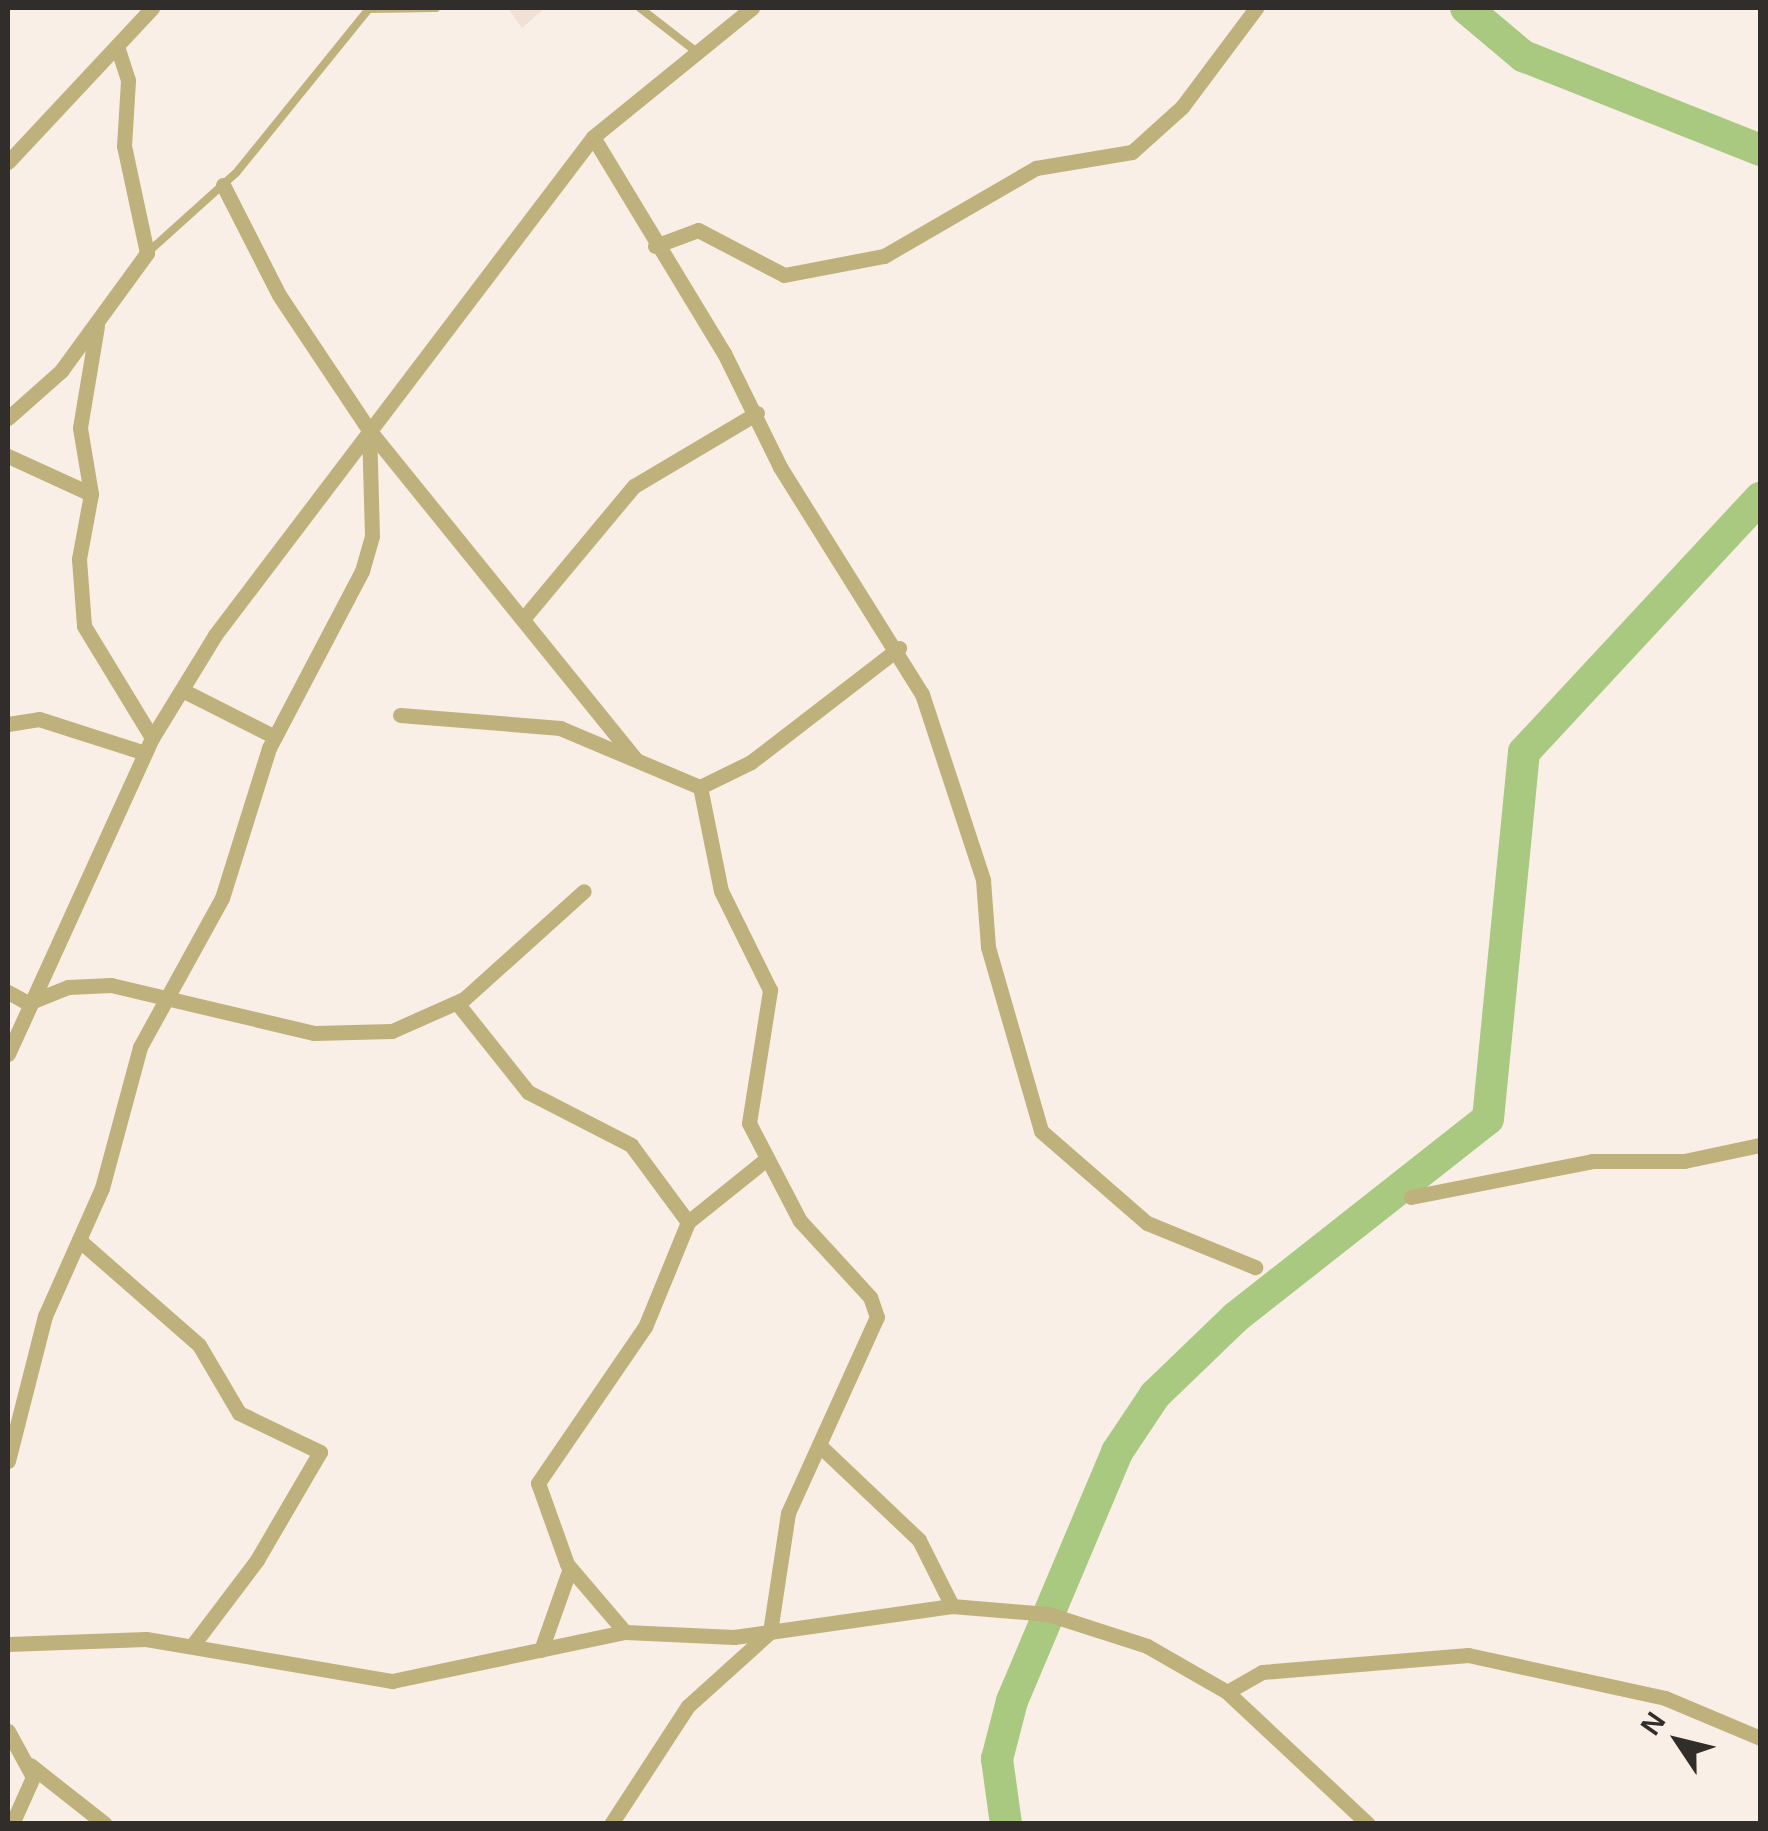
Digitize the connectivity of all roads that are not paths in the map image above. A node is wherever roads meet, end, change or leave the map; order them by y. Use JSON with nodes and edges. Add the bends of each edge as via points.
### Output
{"nodes":[{"id":1,"x":152,"y":8,"type":"edge"},
{"id":2,"x":436,"y":8,"type":"edge"},
{"id":3,"x":640,"y":8,"type":"edge"},
{"id":4,"x":752,"y":8,"type":"edge"},
{"id":5,"x":1256,"y":8,"type":"edge"},
{"id":6,"x":117,"y":46,"type":"junction"},
{"id":7,"x":698,"y":52,"type":"junction"},
{"id":8,"x":593,"y":138,"type":"junction"},
{"id":9,"x":8,"y":162,"type":"edge"},
{"id":10,"x":222,"y":185,"type":"junction"},
{"id":11,"x":654,"y":246,"type":"junction"},
{"id":12,"x":147,"y":253,"type":"junction"},
{"id":13,"x":97,"y":326,"type":"junction"},
{"id":14,"x":756,"y":413,"type":"junction"},
{"id":15,"x":8,"y":418,"type":"edge"},
{"id":16,"x":369,"y":430,"type":"junction"},
{"id":17,"x":8,"y":456,"type":"edge"},
{"id":18,"x":90,"y":494,"type":"junction"},
{"id":19,"x":524,"y":619,"type":"junction"},
{"id":20,"x":899,"y":648,"type":"junction"},
{"id":21,"x":182,"y":690,"type":"junction"},
{"id":22,"x":400,"y":714,"type":"dead end"},
{"id":23,"x":8,"y":724,"type":"edge"},
{"id":24,"x":275,"y":738,"type":"junction"},
{"id":25,"x":149,"y":746,"type":"junction"},
{"id":26,"x":635,"y":758,"type":"junction"},
{"id":27,"x":700,"y":786,"type":"junction"},
{"id":28,"x":584,"y":891,"type":"dead end"},
{"id":29,"x":8,"y":992,"type":"edge"},
{"id":30,"x":168,"y":997,"type":"junction"},
{"id":31,"x":457,"y":1002,"type":"junction"},
{"id":32,"x":28,"y":1004,"type":"junction"},
{"id":33,"x":8,"y":1054,"type":"edge"},
{"id":34,"x":1760,"y":1145,"type":"edge"},
{"id":35,"x":765,"y":1160,"type":"junction"},
{"id":36,"x":1411,"y":1197,"type":"dead end"},
{"id":37,"x":688,"y":1222,"type":"junction"},
{"id":38,"x":79,"y":1240,"type":"junction"},
{"id":39,"x":1255,"y":1268,"type":"dead end"},
{"id":40,"x":819,"y":1445,"type":"junction"},
{"id":41,"x":8,"y":1462,"type":"edge"},
{"id":42,"x":570,"y":1568,"type":"junction"},
{"id":43,"x":952,"y":1606,"type":"junction"},
{"id":44,"x":625,"y":1632,"type":"junction"},
{"id":45,"x":770,"y":1632,"type":"junction"},
{"id":46,"x":8,"y":1644,"type":"edge"},
{"id":47,"x":192,"y":1646,"type":"junction"},
{"id":48,"x":542,"y":1650,"type":"junction"},
{"id":49,"x":1227,"y":1692,"type":"junction"},
{"id":50,"x":8,"y":1731,"type":"edge"},
{"id":51,"x":1760,"y":1738,"type":"edge"},
{"id":52,"x":28,"y":1763,"type":"junction"},
{"id":53,"x":12,"y":1824,"type":"edge"},
{"id":54,"x":106,"y":1824,"type":"edge"},
{"id":55,"x":612,"y":1824,"type":"edge"},
{"id":56,"x":1368,"y":1824,"type":"edge"}],
"edges":[{"from":1,"to":6,"type":"street"},
{"from":2,"to":10,"type":"lane","via":[[368,9]]},
{"from":3,"to":7,"type":"lane"},
{"from":4,"to":7,"type":"street"},
{"from":5,"to":11,"type":"street","via":[[1182,107],[1132,152],[1036,168],[884,256],[784,276],[698,230]]},
{"from":6,"to":9,"type":"street"},
{"from":6,"to":12,"type":"street","via":[[128,80],[124,146]]},
{"from":7,"to":8,"type":"street"},
{"from":8,"to":11,"type":"street"},
{"from":8,"to":16,"type":"street"},
{"from":10,"to":12,"type":"lane"},
{"from":10,"to":16,"type":"street","via":[[280,295]]},
{"from":11,"to":14,"type":"street"},
{"from":12,"to":13,"type":"street"},
{"from":13,"to":15,"type":"street"},
{"from":13,"to":18,"type":"street","via":[[80,428]]},
{"from":14,"to":19,"type":"street","via":[[634,486]]},
{"from":14,"to":20,"type":"street","via":[[780,467]]},
{"from":16,"to":19,"type":"street"},
{"from":16,"to":21,"type":"street"},
{"from":16,"to":24,"type":"street","via":[[373,518],[362,570]]},
{"from":17,"to":18,"type":"street"},
{"from":18,"to":25,"type":"street","via":[[78,560],[84,626]]},
{"from":19,"to":26,"type":"street"},
{"from":20,"to":27,"type":"street","via":[[752,762]]},
{"from":20,"to":39,"type":"street","via":[[941,739],[984,880],[988,947],[1041,1131],[1147,1223]]},
{"from":21,"to":24,"type":"street"},
{"from":21,"to":25,"type":"street"},
{"from":22,"to":26,"type":"street","via":[[560,728]]},
{"from":23,"to":25,"type":"street","via":[[40,720]]},
{"from":24,"to":30,"type":"street","via":[[222,898]]},
{"from":25,"to":32,"type":"street"},
{"from":26,"to":27,"type":"street"},
{"from":27,"to":35,"type":"street","via":[[721,891],[770,990],[746,1106]]},
{"from":28,"to":31,"type":"street"},
{"from":29,"to":32,"type":"street"},
{"from":30,"to":31,"type":"street","via":[[332,1035],[408,1027]]},
{"from":30,"to":32,"type":"street","via":[[92,984]]},
{"from":30,"to":38,"type":"street","via":[[135,1061]]},
{"from":31,"to":37,"type":"street","via":[[528,1092],[631,1145]]},
{"from":32,"to":33,"type":"street"},
{"from":34,"to":36,"type":"street","via":[[1700,1159],[1592,1161]]},
{"from":35,"to":37,"type":"street"},
{"from":35,"to":40,"type":"street","via":[[877,1317]]},
{"from":37,"to":42,"type":"street","via":[[644,1327],[538,1484]]},
{"from":38,"to":41,"type":"street","via":[[45,1316]]},
{"from":38,"to":47,"type":"street","via":[[199,1345],[239,1413],[320,1452],[257,1560]]},
{"from":40,"to":43,"type":"street","via":[[919,1540]]},
{"from":40,"to":45,"type":"street","via":[[779,1544]]},
{"from":42,"to":44,"type":"street"},
{"from":42,"to":48,"type":"street"},
{"from":43,"to":45,"type":"street"},
{"from":43,"to":49,"type":"street","via":[[1107,1630]]},
{"from":44,"to":45,"type":"street"},
{"from":44,"to":48,"type":"street"},
{"from":45,"to":55,"type":"street","via":[[688,1706]]},
{"from":46,"to":47,"type":"street","via":[[79,1636]]},
{"from":47,"to":48,"type":"street","via":[[374,1682]]},
{"from":49,"to":51,"type":"street","via":[[1262,1672],[1468,1655],[1665,1698]]},
{"from":49,"to":56,"type":"street"},
{"from":50,"to":52,"type":"street"},
{"from":52,"to":53,"type":"street","via":[[32,1789]]},
{"from":52,"to":54,"type":"street"}]}
